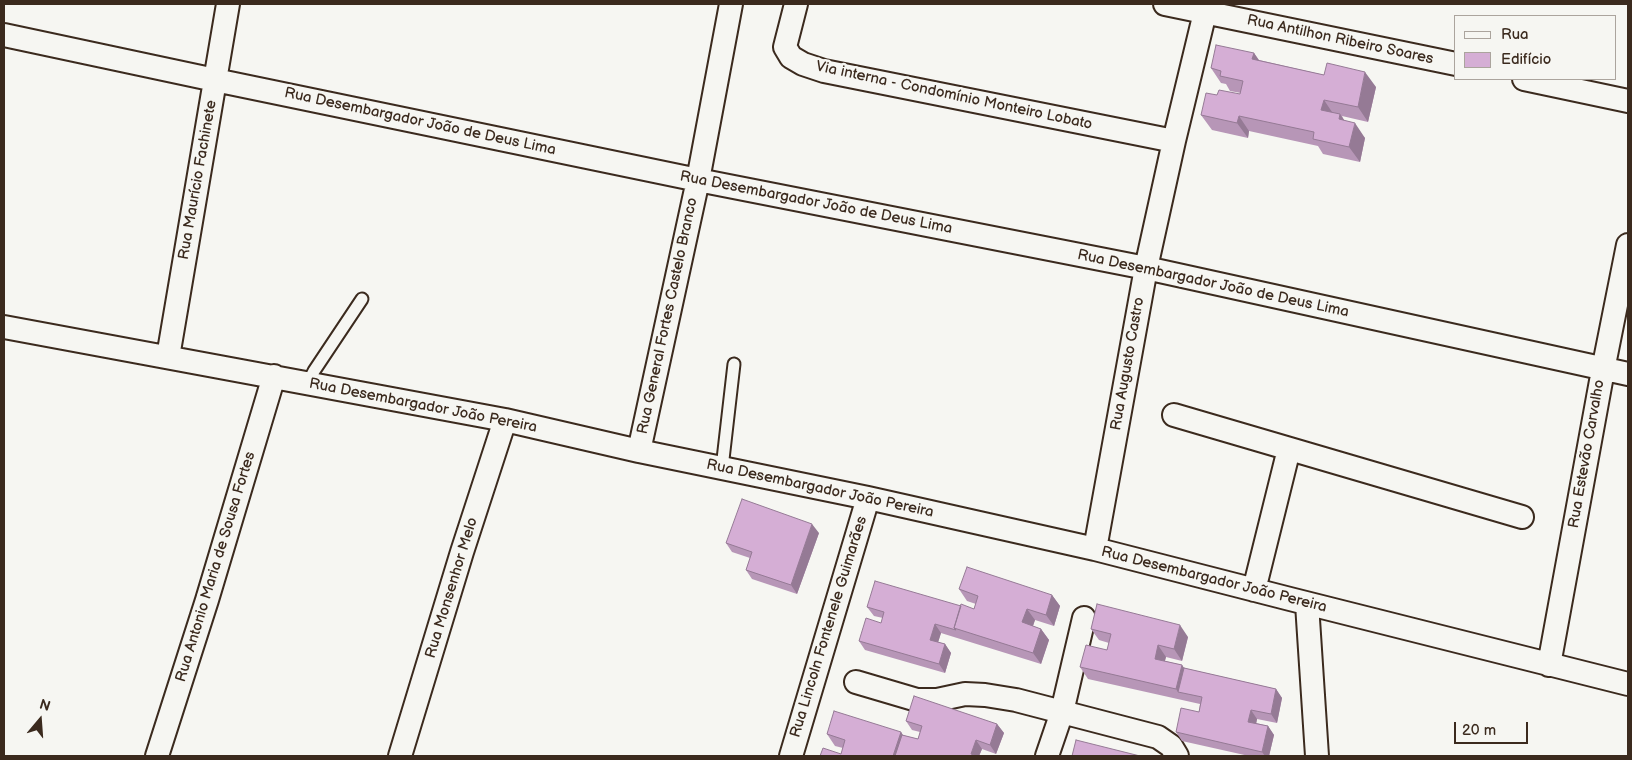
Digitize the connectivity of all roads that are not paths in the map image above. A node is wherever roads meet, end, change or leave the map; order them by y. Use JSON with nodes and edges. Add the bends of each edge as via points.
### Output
{"nodes":[{"id":1,"x":228,"y":4,"type":"edge"},
{"id":2,"x":731,"y":4,"type":"edge"},
{"id":3,"x":796,"y":4,"type":"edge"},
{"id":4,"x":1165,"y":4,"type":"edge"},
{"id":5,"x":1206,"y":8,"type":"edge"},
{"id":6,"x":4,"y":35,"type":"edge"},
{"id":7,"x":1454,"y":64,"type":"edge"},
{"id":8,"x":215,"y":80,"type":"junction"},
{"id":9,"x":1529,"y":80,"type":"edge"},
{"id":10,"x":1628,"y":101,"type":"edge"},
{"id":11,"x":1174,"y":140,"type":"junction"},
{"id":12,"x":698,"y":180,"type":"junction"},
{"id":13,"x":1628,"y":245,"type":"edge"},
{"id":14,"x":1146,"y":268,"type":"junction"},
{"id":15,"x":362,"y":299,"type":"dead end"},
{"id":16,"x":4,"y":327,"type":"edge"},
{"id":17,"x":168,"y":357,"type":"junction"},
{"id":18,"x":734,"y":364,"type":"dead end"},
{"id":19,"x":1603,"y":370,"type":"junction"},
{"id":20,"x":1628,"y":374,"type":"edge"},
{"id":21,"x":274,"y":376,"type":"junction"},
{"id":22,"x":308,"y":383,"type":"junction"},
{"id":23,"x":1174,"y":415,"type":"dead end"},
{"id":24,"x":505,"y":420,"type":"junction"},
{"id":25,"x":1289,"y":449,"type":"junction"},
{"id":26,"x":639,"y":451,"type":"junction"},
{"id":27,"x":722,"y":468,"type":"junction"},
{"id":28,"x":868,"y":498,"type":"junction"},
{"id":29,"x":1522,"y":517,"type":"dead end"},
{"id":30,"x":1095,"y":549,"type":"junction"},
{"id":31,"x":1254,"y":590,"type":"junction"},
{"id":32,"x":1307,"y":604,"type":"junction"},
{"id":33,"x":1084,"y":618,"type":"dead end"},
{"id":34,"x":1549,"y":665,"type":"junction"},
{"id":35,"x":856,"y":682,"type":"dead end"},
{"id":36,"x":1628,"y":684,"type":"edge"},
{"id":37,"x":1062,"y":712,"type":"junction"},
{"id":38,"x":158,"y":756,"type":"edge"},
{"id":39,"x":400,"y":756,"type":"edge"},
{"id":40,"x":791,"y":756,"type":"edge"},
{"id":41,"x":1047,"y":756,"type":"edge"},
{"id":42,"x":1177,"y":756,"type":"edge"},
{"id":43,"x":1317,"y":756,"type":"edge"}],
"edges":[{"from":1,"to":8,"type":"street","name":"Rua Maurício Fachinete"},
{"from":2,"to":12,"type":"street","name":"Rua General Fortes Castelo Branco"},
{"from":3,"to":11,"type":"street","name":"Via interna - Condomínio Monteiro Lobato","via":[[785,47],[791,57],[803,64],[824,71]]},
{"from":4,"to":5,"type":"street","name":"Rua Antilhon Ribeiro Soares"},
{"from":5,"to":7,"type":"street","name":"Rua Antilhon Ribeiro Soares"},
{"from":5,"to":11,"type":"street","name":"Rua Augusto Castro"},
{"from":6,"to":8,"type":"street","name":"Rua Desembargador João de Deus Lima"},
{"from":8,"to":12,"type":"street","name":"Rua Desembargador João de Deus Lima"},
{"from":8,"to":17,"type":"street","name":"Rua Maurício Fachinete"},
{"from":9,"to":10,"type":"street"},
{"from":11,"to":14,"type":"street","name":"Rua Augusto Castro"},
{"from":12,"to":14,"type":"street","name":"Rua Desembargador João de Deus Lima"},
{"from":12,"to":26,"type":"street","name":"Rua General Fortes Castelo Branco"},
{"from":13,"to":19,"type":"street","name":"Rua Estevão Carvalho"},
{"from":14,"to":19,"type":"street","name":"Rua Desembargador João de Deus Lima"},
{"from":14,"to":30,"type":"street","name":"Rua Augusto Castro"},
{"from":15,"to":22,"type":"lane"},
{"from":16,"to":17,"type":"street","name":"Rua Desembargador João Pereira"},
{"from":17,"to":21,"type":"street","name":"Rua Desembargador João Pereira"},
{"from":18,"to":27,"type":"lane"},
{"from":19,"to":20,"type":"street","name":"Rua Desembargador João de Deus Lima"},
{"from":19,"to":34,"type":"street","name":"Rua Estevão Carvalho"},
{"from":21,"to":22,"type":"street","name":"Rua Desembargador João Pereira"},
{"from":21,"to":38,"type":"street","name":"Rua Antonio Maria de Sousa Fortes"},
{"from":22,"to":24,"type":"street","name":"Rua Desembargador João Pereira"},
{"from":23,"to":25,"type":"street"},
{"from":24,"to":26,"type":"street","name":"Rua Desembargador João Pereira"},
{"from":24,"to":39,"type":"street","name":"Rua Monsenhor Melo"},
{"from":25,"to":29,"type":"street"},
{"from":25,"to":31,"type":"street"},
{"from":26,"to":27,"type":"street","name":"Rua Desembargador João Pereira"},
{"from":27,"to":28,"type":"street","name":"Rua Desembargador João Pereira"},
{"from":28,"to":30,"type":"street","name":"Rua Desembargador João Pereira"},
{"from":28,"to":40,"type":"street","name":"Rua Lincoln Fontenele Guimarães"},
{"from":30,"to":31,"type":"street","name":"Rua Desembargador João Pereira"},
{"from":31,"to":32,"type":"street","name":"Rua Desembargador João Pereira"},
{"from":32,"to":34,"type":"street","name":"Rua Desembargador João Pereira"},
{"from":32,"to":43,"type":"street"},
{"from":33,"to":37,"type":"street"},
{"from":34,"to":36,"type":"street","name":"Rua Desembargador João Pereira"},
{"from":35,"to":37,"type":"street","via":[[917,700],[985,695]]},
{"from":37,"to":41,"type":"street"},
{"from":37,"to":42,"type":"street","via":[[1158,737],[1171,746]]}]}
